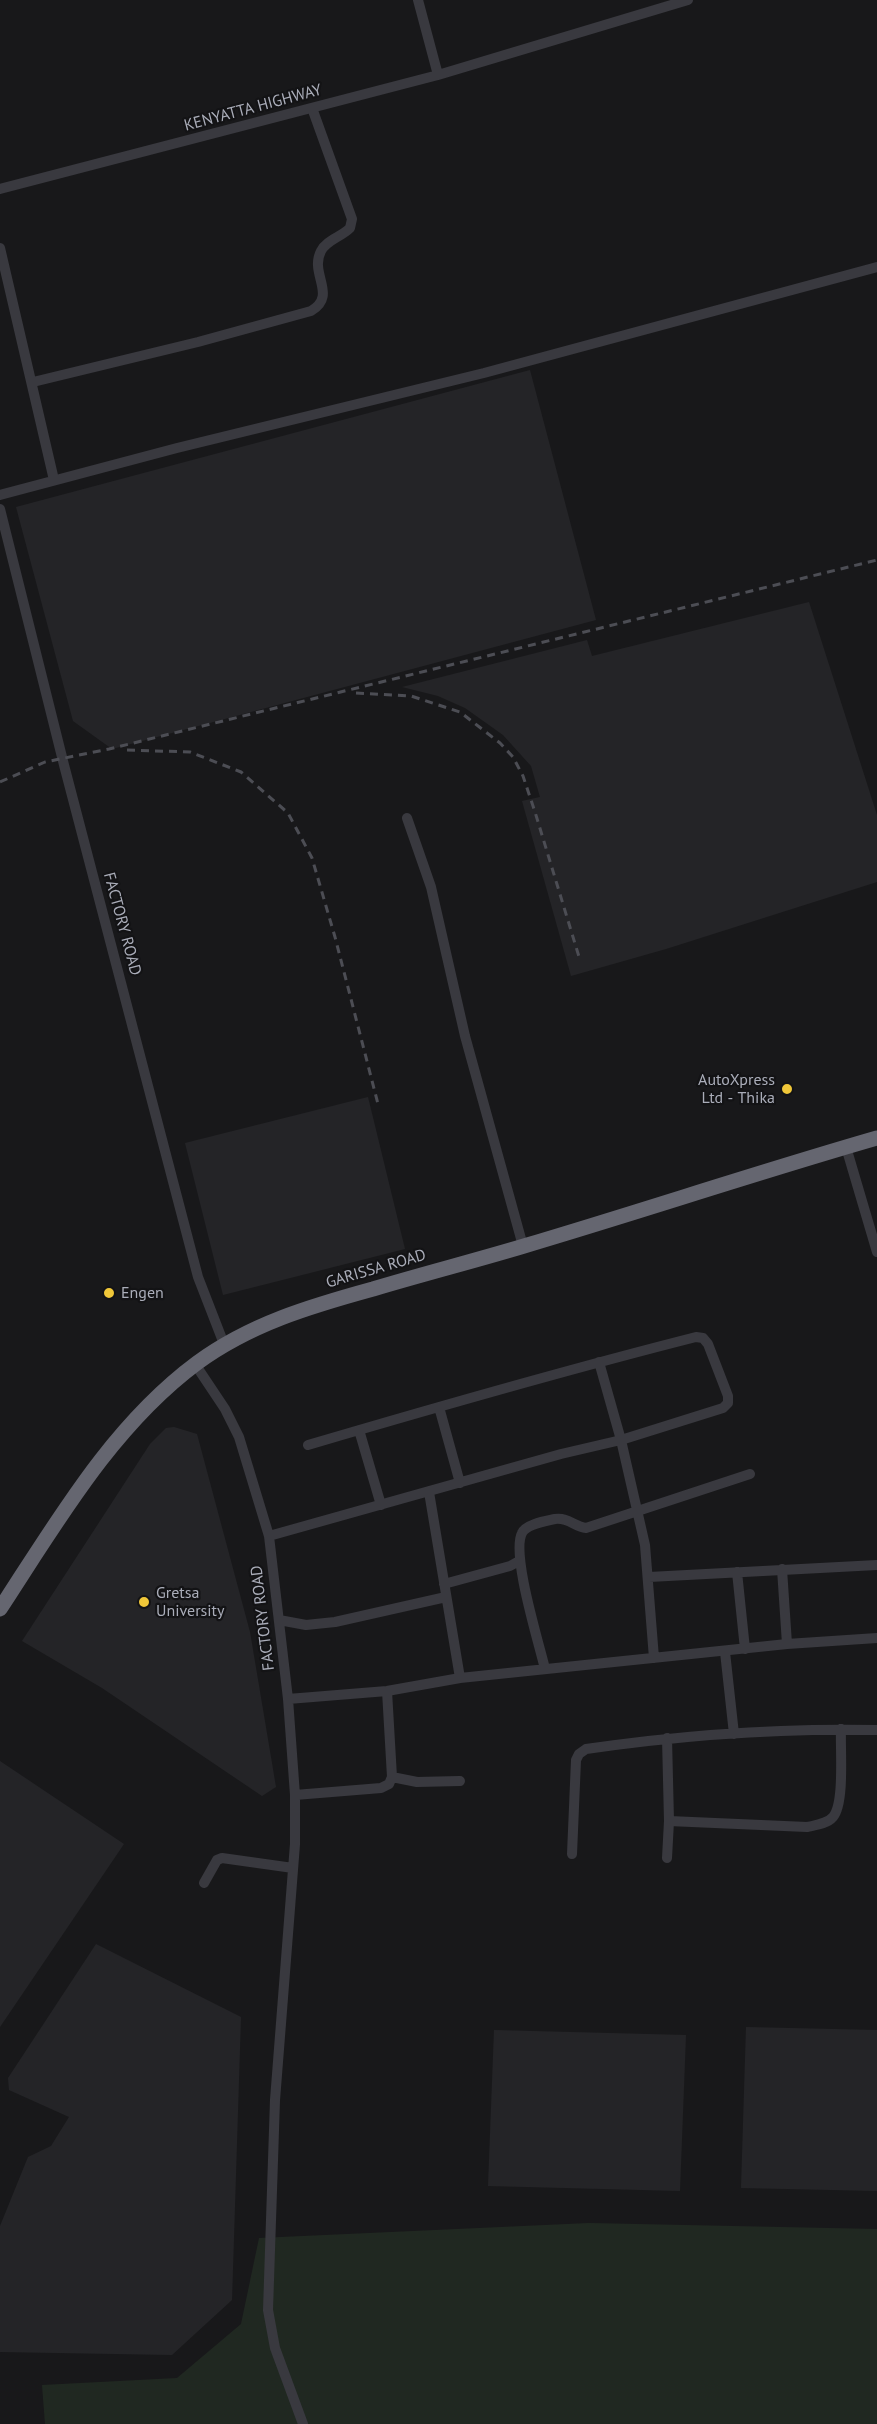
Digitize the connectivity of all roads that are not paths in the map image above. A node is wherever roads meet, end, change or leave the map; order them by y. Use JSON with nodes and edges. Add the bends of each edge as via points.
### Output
{"nodes":[{"id":1,"x":418,"y":0,"type":"edge"},
{"id":2,"x":688,"y":0,"type":"edge"},
{"id":3,"x":438,"y":75,"type":"junction"},
{"id":4,"x":312,"y":108,"type":"junction"},
{"id":5,"x":0,"y":189,"type":"edge"},
{"id":6,"x":0,"y":248,"type":"edge"},
{"id":7,"x":877,"y":267,"type":"edge"},
{"id":8,"x":33,"y":382,"type":"junction"},
{"id":9,"x":54,"y":480,"type":"junction"},
{"id":10,"x":0,"y":495,"type":"edge"},
{"id":11,"x":0,"y":509,"type":"edge"},
{"id":12,"x":407,"y":818,"type":"dead end"},
{"id":13,"x":877,"y":1138,"type":"edge"},
{"id":14,"x":846,"y":1147,"type":"junction"},
{"id":15,"x":523,"y":1246,"type":"junction"},
{"id":16,"x":877,"y":1249,"type":"edge"},
{"id":17,"x":224,"y":1344,"type":"junction"},
{"id":18,"x":599,"y":1362,"type":"junction"},
{"id":19,"x":195,"y":1364,"type":"junction"},
{"id":20,"x":439,"y":1407,"type":"junction"},
{"id":21,"x":359,"y":1430,"type":"junction"},
{"id":22,"x":621,"y":1440,"type":"junction"},
{"id":23,"x":308,"y":1445,"type":"dead end"},
{"id":24,"x":750,"y":1474,"type":"dead end"},
{"id":25,"x":460,"y":1483,"type":"junction"},
{"id":26,"x":429,"y":1492,"type":"junction"},
{"id":27,"x":381,"y":1505,"type":"junction"},
{"id":28,"x":638,"y":1509,"type":"junction"},
{"id":29,"x":269,"y":1536,"type":"junction"},
{"id":30,"x":519,"y":1561,"type":"junction"},
{"id":31,"x":877,"y":1565,"type":"edge"},
{"id":32,"x":782,"y":1569,"type":"junction"},
{"id":33,"x":737,"y":1572,"type":"junction"},
{"id":34,"x":649,"y":1577,"type":"junction"},
{"id":35,"x":444,"y":1584,"type":"junction"},
{"id":36,"x":446,"y":1597,"type":"junction"},
{"id":37,"x":0,"y":1609,"type":"edge"},
{"id":38,"x":279,"y":1620,"type":"junction"},
{"id":39,"x":877,"y":1638,"type":"edge"},
{"id":40,"x":787,"y":1644,"type":"junction"},
{"id":41,"x":745,"y":1649,"type":"junction"},
{"id":42,"x":725,"y":1652,"type":"junction"},
{"id":43,"x":654,"y":1658,"type":"junction"},
{"id":44,"x":545,"y":1669,"type":"junction"},
{"id":45,"x":460,"y":1678,"type":"junction"},
{"id":46,"x":387,"y":1691,"type":"junction"},
{"id":47,"x":288,"y":1699,"type":"junction"},
{"id":48,"x":841,"y":1729,"type":"junction"},
{"id":49,"x":877,"y":1730,"type":"edge"},
{"id":50,"x":734,"y":1734,"type":"junction"},
{"id":51,"x":667,"y":1738,"type":"junction"},
{"id":52,"x":392,"y":1777,"type":"junction"},
{"id":53,"x":460,"y":1781,"type":"dead end"},
{"id":54,"x":295,"y":1795,"type":"junction"},
{"id":55,"x":669,"y":1821,"type":"junction"},
{"id":56,"x":572,"y":1854,"type":"dead end"},
{"id":57,"x":667,"y":1858,"type":"dead end"},
{"id":58,"x":293,"y":1868,"type":"junction"},
{"id":59,"x":204,"y":1883,"type":"dead end"},
{"id":60,"x":303,"y":2424,"type":"edge"}],
"edges":[{"from":1,"to":3,"type":"street"},
{"from":2,"to":3,"type":"street","name":"KENYATTA HIGHWAY"},
{"from":3,"to":4,"type":"street","name":"KENYATTA HIGHWAY"},
{"from":4,"to":5,"type":"street","name":"KENYATTA HIGHWAY"},
{"from":4,"to":8,"type":"street","via":[[352,219],[350,228],[322,249],[318,259],[324,299],[320,306],[198,342]]},
{"from":6,"to":8,"type":"street"},
{"from":7,"to":9,"type":"street","via":[[484,373]]},
{"from":8,"to":9,"type":"street"},
{"from":9,"to":10,"type":"street"},
{"from":11,"to":17,"type":"street","name":"FACTORY ROAD","via":[[198,1277]]},
{"from":12,"to":15,"type":"street","via":[[431,887],[465,1036]]},
{"from":13,"to":14,"type":"highway","name":"GARISSA ROAD"},
{"from":14,"to":15,"type":"highway","name":"GARISSA ROAD"},
{"from":14,"to":16,"type":"street"},
{"from":15,"to":17,"type":"highway","name":"GARISSA ROAD","via":[[310,1307]]},
{"from":17,"to":19,"type":"highway","name":"GARISSA ROAD"},
{"from":18,"to":20,"type":"street"},
{"from":18,"to":22,"type":"street"},
{"from":18,"to":22,"type":"street","via":[[703,1338],[728,1396],[723,1408]]},
{"from":19,"to":29,"type":"street","name":"FACTORY ROAD","via":[[239,1437]]},
{"from":19,"to":37,"type":"highway","name":"GARISSA ROAD","via":[[138,1416],[94,1469]]},
{"from":20,"to":21,"type":"street"},
{"from":20,"to":25,"type":"street"},
{"from":21,"to":23,"type":"street"},
{"from":21,"to":27,"type":"street"},
{"from":22,"to":25,"type":"street"},
{"from":22,"to":28,"type":"street"},
{"from":24,"to":28,"type":"street"},
{"from":25,"to":26,"type":"street"},
{"from":26,"to":27,"type":"street"},
{"from":26,"to":35,"type":"street"},
{"from":27,"to":29,"type":"street"},
{"from":28,"to":30,"type":"street","via":[[586,1528],[564,1519],[529,1526],[520,1535]]},
{"from":28,"to":34,"type":"street"},
{"from":29,"to":38,"type":"street","name":"FACTORY ROAD"},
{"from":30,"to":35,"type":"street"},
{"from":30,"to":44,"type":"street"},
{"from":31,"to":32,"type":"street"},
{"from":32,"to":33,"type":"street"},
{"from":32,"to":40,"type":"street"},
{"from":33,"to":34,"type":"street"},
{"from":33,"to":41,"type":"street"},
{"from":34,"to":43,"type":"street"},
{"from":35,"to":36,"type":"street"},
{"from":36,"to":38,"type":"street","via":[[335,1622],[306,1625]]},
{"from":36,"to":45,"type":"street"},
{"from":38,"to":47,"type":"street","name":"FACTORY ROAD"},
{"from":39,"to":40,"type":"street"},
{"from":40,"to":41,"type":"street"},
{"from":41,"to":42,"type":"street"},
{"from":42,"to":43,"type":"street"},
{"from":42,"to":50,"type":"street"},
{"from":43,"to":44,"type":"street"},
{"from":44,"to":45,"type":"street"},
{"from":45,"to":46,"type":"street"},
{"from":46,"to":47,"type":"street"},
{"from":46,"to":52,"type":"street"},
{"from":47,"to":54,"type":"street","name":"FACTORY ROAD"},
{"from":48,"to":49,"type":"street"},
{"from":48,"to":50,"type":"street"},
{"from":48,"to":55,"type":"street","via":[[839,1803],[833,1817],[823,1823],[807,1827]]},
{"from":50,"to":51,"type":"street"},
{"from":51,"to":55,"type":"street"},
{"from":51,"to":56,"type":"street","via":[[586,1749],[579,1754],[574,1777]]},
{"from":52,"to":53,"type":"street","via":[[417,1782]]},
{"from":52,"to":54,"type":"street","via":[[381,1788]]},
{"from":54,"to":58,"type":"street","name":"FACTORY ROAD"},
{"from":55,"to":57,"type":"street"},
{"from":58,"to":59,"type":"street","via":[[227,1857],[217,1860]]},
{"from":58,"to":60,"type":"street","name":"FACTORY ROAD","via":[[275,2100],[268,2310],[275,2349]]}]}
